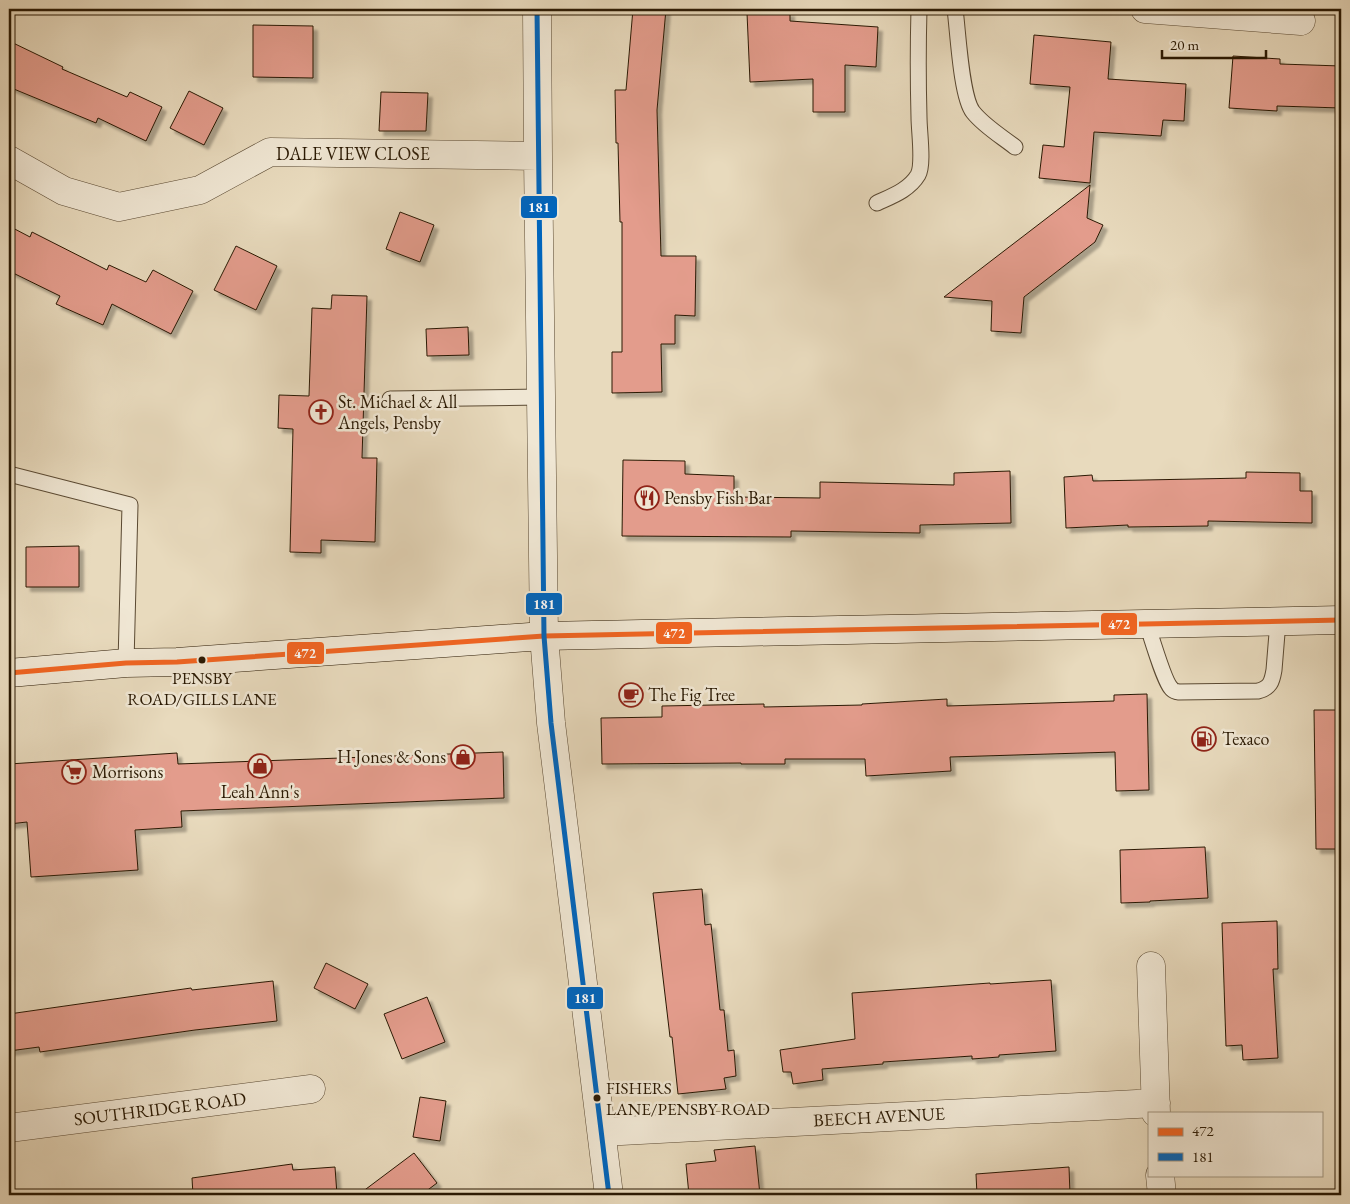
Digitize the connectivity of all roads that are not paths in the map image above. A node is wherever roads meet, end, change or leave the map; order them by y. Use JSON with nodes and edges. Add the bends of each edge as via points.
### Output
{"nodes":[{"id":1,"x":537,"y":9,"type":"edge"},
{"id":2,"x":919,"y":9,"type":"edge"},
{"id":3,"x":955,"y":9,"type":"edge"},
{"id":4,"x":1144,"y":9,"type":"edge"},
{"id":5,"x":1302,"y":21,"type":"dead end"},
{"id":6,"x":1015,"y":147,"type":"dead end"},
{"id":7,"x":538,"y":156,"type":"junction"},
{"id":8,"x":9,"y":160,"type":"edge"},
{"id":9,"x":877,"y":203,"type":"dead end"},
{"id":10,"x":541,"y":397,"type":"junction"},
{"id":11,"x":390,"y":399,"type":"dead end"},
{"id":12,"x":9,"y":474,"type":"edge"},
{"id":13,"x":1341,"y":620,"type":"edge"},
{"id":14,"x":1278,"y":621,"type":"junction"},
{"id":15,"x":1147,"y":624,"type":"junction"},
{"id":16,"x":544,"y":636,"type":"junction"},
{"id":17,"x":126,"y":664,"type":"junction"},
{"id":18,"x":9,"y":673,"type":"edge"},
{"id":19,"x":1151,"y":966,"type":"dead end"},
{"id":20,"x":311,"y":1089,"type":"dead end"},
{"id":21,"x":1156,"y":1108,"type":"edge"},
{"id":22,"x":9,"y":1128,"type":"edge"},
{"id":23,"x":602,"y":1132,"type":"junction"},
{"id":24,"x":1160,"y":1176,"type":"edge"},
{"id":25,"x":609,"y":1195,"type":"edge"},
{"id":26,"x":1162,"y":1195,"type":"edge"}],
"edges":[{"from":1,"to":7,"type":"street"},
{"from":2,"to":9,"type":"lane","via":[[919,172],[912,183]]},
{"from":3,"to":6,"type":"lane","via":[[964,85],[971,110]]},
{"from":4,"to":5,"type":"street"},
{"from":7,"to":8,"type":"street","name":"DALE VIEW CLOSE","via":[[270,152],[200,190],[119,207],[64,192]]},
{"from":7,"to":10,"type":"street"},
{"from":10,"to":11,"type":"lane"},
{"from":10,"to":16,"type":"street"},
{"from":12,"to":17,"type":"lane","via":[[130,506]]},
{"from":13,"to":14,"type":"street"},
{"from":14,"to":15,"type":"street"},
{"from":14,"to":15,"type":"lane","via":[[1272,678],[1270,685],[1258,691],[1173,690],[1165,678]]},
{"from":15,"to":16,"type":"street"},
{"from":16,"to":17,"type":"street"},
{"from":16,"to":23,"type":"street","via":[[563,827]]},
{"from":17,"to":18,"type":"street"},
{"from":19,"to":21,"type":"street","name":"BEECH AVENUE"},
{"from":20,"to":22,"type":"street","name":"SOUTHRIDGE ROAD"},
{"from":21,"to":23,"type":"street","name":"BEECH AVENUE"},
{"from":23,"to":25,"type":"street"},
{"from":24,"to":26,"type":"street"}]}
